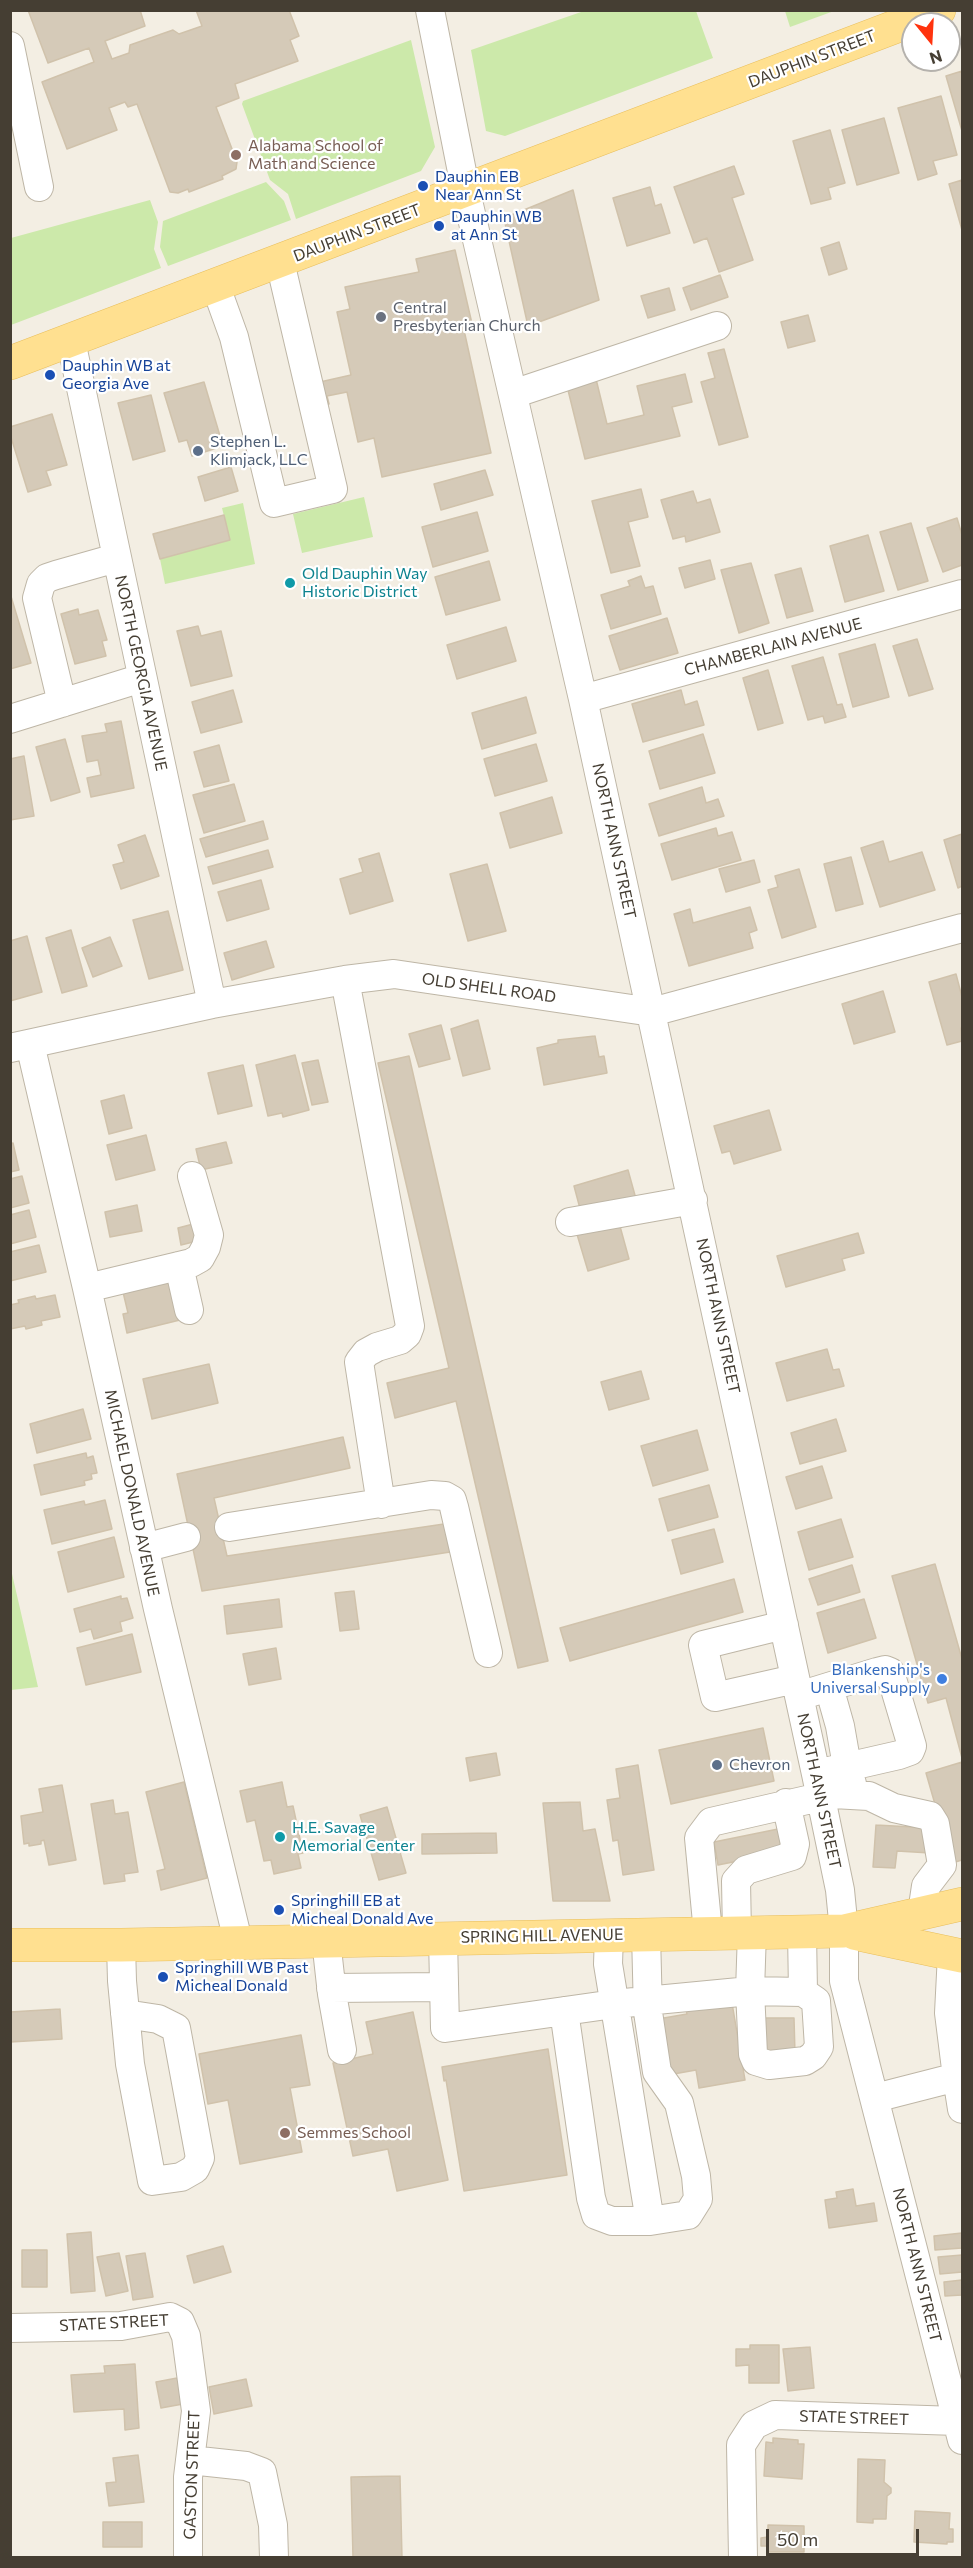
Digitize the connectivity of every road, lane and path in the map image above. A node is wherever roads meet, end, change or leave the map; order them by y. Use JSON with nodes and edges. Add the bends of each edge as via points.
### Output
{"nodes":[{"id":1,"x":430,"y":10,"type":"edge"},
{"id":2,"x":939,"y":10,"type":"edge"},
{"id":3,"x":10,"y":46,"type":"edge"},
{"id":4,"x":39,"y":187,"type":"dead end"},
{"id":5,"x":466,"y":192,"type":"junction"},
{"id":6,"x":280,"y":262,"type":"junction"},
{"id":7,"x":216,"y":286,"type":"junction"},
{"id":8,"x":717,"y":326,"type":"dead end"},
{"id":9,"x":70,"y":341,"type":"junction"},
{"id":10,"x":10,"y":363,"type":"edge"},
{"id":11,"x":513,"y":394,"type":"junction"},
{"id":12,"x":116,"y":558,"type":"junction"},
{"id":13,"x":963,"y":594,"type":"edge"},
{"id":14,"x":142,"y":678,"type":"junction"},
{"id":15,"x":583,"y":699,"type":"junction"},
{"id":16,"x":62,"y":703,"type":"junction"},
{"id":17,"x":10,"y":718,"type":"edge"},
{"id":18,"x":963,"y":927,"type":"edge"},
{"id":19,"x":345,"y":980,"type":"junction"},
{"id":20,"x":212,"y":1004,"type":"junction"},
{"id":21,"x":652,"y":1012,"type":"junction"},
{"id":22,"x":20,"y":1046,"type":"edge"},
{"id":23,"x":192,"y":1176,"type":"dead end"},
{"id":24,"x":693,"y":1200,"type":"junction"},
{"id":25,"x":570,"y":1222,"type":"dead end"},
{"id":26,"x":179,"y":1266,"type":"junction"},
{"id":27,"x":87,"y":1288,"type":"junction"},
{"id":28,"x":189,"y":1310,"type":"dead end"},
{"id":29,"x":381,"y":1504,"type":"junction"},
{"id":30,"x":229,"y":1527,"type":"dead end"},
{"id":31,"x":186,"y":1537,"type":"dead end"},
{"id":32,"x":144,"y":1548,"type":"junction"},
{"id":33,"x":784,"y":1625,"type":"junction"},
{"id":34,"x":488,"y":1653,"type":"dead end"},
{"id":35,"x":829,"y":1687,"type":"junction"},
{"id":36,"x":797,"y":1688,"type":"junction"},
{"id":37,"x":847,"y":1766,"type":"junction"},
{"id":38,"x":818,"y":1784,"type":"junction"},
{"id":39,"x":855,"y":1794,"type":"junction"},
{"id":40,"x":786,"y":1803,"type":"junction"},
{"id":41,"x":736,"y":1881,"type":"junction"},
{"id":42,"x":703,"y":1883,"type":"junction"},
{"id":43,"x":963,"y":1904,"type":"edge"},
{"id":44,"x":922,"y":1913,"type":"junction"},
{"id":45,"x":844,"y":1931,"type":"junction"},
{"id":46,"x":802,"y":1932,"type":"junction"},
{"id":47,"x":733,"y":1933,"type":"junction"},
{"id":48,"x":646,"y":1934,"type":"junction"},
{"id":49,"x":609,"y":1935,"type":"junction"},
{"id":50,"x":443,"y":1938,"type":"junction"},
{"id":51,"x":238,"y":1941,"type":"junction"},
{"id":52,"x":326,"y":1941,"type":"junction"},
{"id":53,"x":10,"y":1945,"type":"edge"},
{"id":54,"x":121,"y":1945,"type":"junction"},
{"id":55,"x":957,"y":1955,"type":"edge"},
{"id":56,"x":444,"y":1987,"type":"junction"},
{"id":57,"x":331,"y":1988,"type":"junction"},
{"id":58,"x":750,"y":1991,"type":"junction"},
{"id":59,"x":803,"y":1992,"type":"junction"},
{"id":60,"x":648,"y":2002,"type":"junction"},
{"id":61,"x":614,"y":2004,"type":"junction"},
{"id":62,"x":564,"y":2011,"type":"junction"},
{"id":63,"x":125,"y":2014,"type":"junction"},
{"id":64,"x":956,"y":2014,"type":"edge"},
{"id":65,"x":342,"y":2050,"type":"dead end"},
{"id":66,"x":957,"y":2077,"type":"junction"},
{"id":67,"x":874,"y":2098,"type":"junction"},
{"id":68,"x":963,"y":2109,"type":"edge"},
{"id":69,"x":650,"y":2221,"type":"junction"},
{"id":70,"x":180,"y":2322,"type":"joint"},
{"id":71,"x":10,"y":2328,"type":"edge"},
{"id":72,"x":960,"y":2430,"type":"edge"},
{"id":73,"x":190,"y":2460,"type":"junction"},
{"id":74,"x":188,"y":2558,"type":"edge"},
{"id":75,"x":274,"y":2558,"type":"edge"},
{"id":76,"x":743,"y":2558,"type":"edge"}],
"edges":[{"from":1,"to":5,"type":"street","name":"NORTH ANN STREET"},
{"from":2,"to":5,"type":"main road","name":"DAUPHIN STREET"},
{"from":3,"to":4,"type":"street"},
{"from":5,"to":6,"type":"main road","name":"DAUPHIN STREET"},
{"from":5,"to":11,"type":"street","name":"NORTH ANN STREET"},
{"from":6,"to":7,"type":"main road","name":"DAUPHIN STREET"},
{"from":6,"to":7,"type":"street","via":[[333,489],[274,503],[234,337]]},
{"from":7,"to":9,"type":"main road","name":"DAUPHIN STREET"},
{"from":8,"to":11,"type":"street"},
{"from":9,"to":10,"type":"main road","name":"DAUPHIN STREET"},
{"from":9,"to":12,"type":"street","name":"NORTH GEORGIA AVENUE"},
{"from":11,"to":15,"type":"street","name":"NORTH ANN STREET"},
{"from":12,"to":14,"type":"street","name":"NORTH GEORGIA AVENUE"},
{"from":12,"to":16,"type":"street","via":[[47,578],[41,584],[37,598]]},
{"from":13,"to":15,"type":"street","name":"CHAMBERLAIN AVENUE"},
{"from":14,"to":16,"type":"street"},
{"from":14,"to":20,"type":"street","name":"NORTH GEORGIA AVENUE"},
{"from":15,"to":21,"type":"street","name":"NORTH ANN STREET"},
{"from":16,"to":17,"type":"street"},
{"from":18,"to":21,"type":"street","name":"OLD SHELL ROAD"},
{"from":19,"to":20,"type":"street","name":"OLD SHELL ROAD"},
{"from":19,"to":21,"type":"street","name":"OLD SHELL ROAD","via":[[394,974]]},
{"from":19,"to":29,"type":"street","via":[[410,1326],[400,1340],[377,1347],[359,1362]]},
{"from":20,"to":22,"type":"street","name":"OLD SHELL ROAD"},
{"from":21,"to":24,"type":"street","name":"NORTH ANN STREET"},
{"from":22,"to":27,"type":"street","name":"MICHAEL DONALD AVENUE"},
{"from":23,"to":26,"type":"street","via":[[209,1234],[200,1258]]},
{"from":24,"to":25,"type":"street"},
{"from":24,"to":33,"type":"street","name":"NORTH ANN STREET"},
{"from":26,"to":27,"type":"street"},
{"from":26,"to":28,"type":"street"},
{"from":27,"to":32,"type":"street","name":"MICHAEL DONALD AVENUE"},
{"from":29,"to":30,"type":"street"},
{"from":29,"to":34,"type":"street","via":[[430,1495],[452,1500]]},
{"from":31,"to":32,"type":"street"},
{"from":32,"to":51,"type":"street","name":"MICHAEL DONALD AVENUE"},
{"from":33,"to":36,"type":"street","name":"NORTH ANN STREET"},
{"from":33,"to":36,"type":"street","via":[[703,1645],[715,1697]]},
{"from":35,"to":36,"type":"street"},
{"from":35,"to":37,"type":"street"},
{"from":35,"to":37,"type":"street","via":[[890,1671],[912,1746],[899,1755]]},
{"from":36,"to":38,"type":"street","name":"NORTH ANN STREET"},
{"from":37,"to":38,"type":"street"},
{"from":37,"to":39,"type":"street"},
{"from":38,"to":39,"type":"street"},
{"from":38,"to":40,"type":"street"},
{"from":38,"to":45,"type":"street","name":"NORTH ANN STREET","via":[[840,1890]]},
{"from":39,"to":44,"type":"street","via":[[925,1814],[935,1824],[942,1865],[926,1886]]},
{"from":40,"to":41,"type":"street","via":[[795,1844],[792,1856],[746,1870]]},
{"from":40,"to":42,"type":"street","via":[[711,1822],[699,1838]]},
{"from":41,"to":42,"type":"street"},
{"from":41,"to":47,"type":"street"},
{"from":42,"to":47,"type":"street"},
{"from":43,"to":44,"type":"main road","name":"SPRING HILL AVENUE"},
{"from":44,"to":45,"type":"main road","name":"SPRING HILL AVENUE"},
{"from":45,"to":46,"type":"main road","name":"SPRING HILL AVENUE"},
{"from":45,"to":55,"type":"main road"},
{"from":45,"to":67,"type":"street","name":"NORTH ANN STREET","via":[[844,1981]]},
{"from":46,"to":47,"type":"main road","name":"SPRING HILL AVENUE"},
{"from":46,"to":59,"type":"street"},
{"from":47,"to":48,"type":"main road","name":"SPRING HILL AVENUE"},
{"from":47,"to":58,"type":"street"},
{"from":48,"to":49,"type":"main road","name":"SPRING HILL AVENUE"},
{"from":48,"to":60,"type":"street"},
{"from":49,"to":50,"type":"main road","name":"SPRING HILL AVENUE"},
{"from":49,"to":61,"type":"street","via":[[608,1964]]},
{"from":50,"to":52,"type":"main road","name":"SPRING HILL AVENUE"},
{"from":50,"to":56,"type":"street"},
{"from":51,"to":52,"type":"main road","name":"SPRING HILL AVENUE"},
{"from":51,"to":54,"type":"main road","name":"SPRING HILL AVENUE"},
{"from":52,"to":57,"type":"street"},
{"from":53,"to":54,"type":"main road","name":"SPRING HILL AVENUE"},
{"from":54,"to":63,"type":"street"},
{"from":55,"to":64,"type":"street"},
{"from":56,"to":57,"type":"street"},
{"from":56,"to":62,"type":"street","via":[[445,2028]]},
{"from":57,"to":65,"type":"street"},
{"from":58,"to":59,"type":"street"},
{"from":58,"to":59,"type":"street","via":[[753,2054],[756,2061],[769,2065],[805,2061],[819,2047],[816,2001]]},
{"from":58,"to":60,"type":"street"},
{"from":60,"to":61,"type":"street"},
{"from":60,"to":69,"type":"street","via":[[657,2072],[679,2103],[698,2199],[688,2215]]},
{"from":61,"to":62,"type":"street"},
{"from":61,"to":69,"type":"street"},
{"from":62,"to":69,"type":"street","via":[[596,2215],[612,2221]]},
{"from":63,"to":63,"type":"street","via":[[130,2064],[152,2181],[181,2177],[195,2169],[200,2158],[176,2028],[158,2019]]},
{"from":64,"to":66,"type":"street"},
{"from":66,"to":67,"type":"street"},
{"from":66,"to":68,"type":"street"},
{"from":67,"to":72,"type":"street","name":"NORTH ANN STREET"},
{"from":70,"to":71,"type":"street","name":"STATE STREET","via":[[170,2317],[121,2326]]},
{"from":70,"to":73,"type":"street","name":"GASTON STREET","via":[[186,2336],[196,2411]]},
{"from":72,"to":76,"type":"street","name":"STATE STREET","via":[[775,2415],[754,2425],[741,2445]]},
{"from":73,"to":74,"type":"street","name":"GASTON STREET"},
{"from":73,"to":75,"type":"street","via":[[246,2466],[262,2472],[273,2524]]}]}
